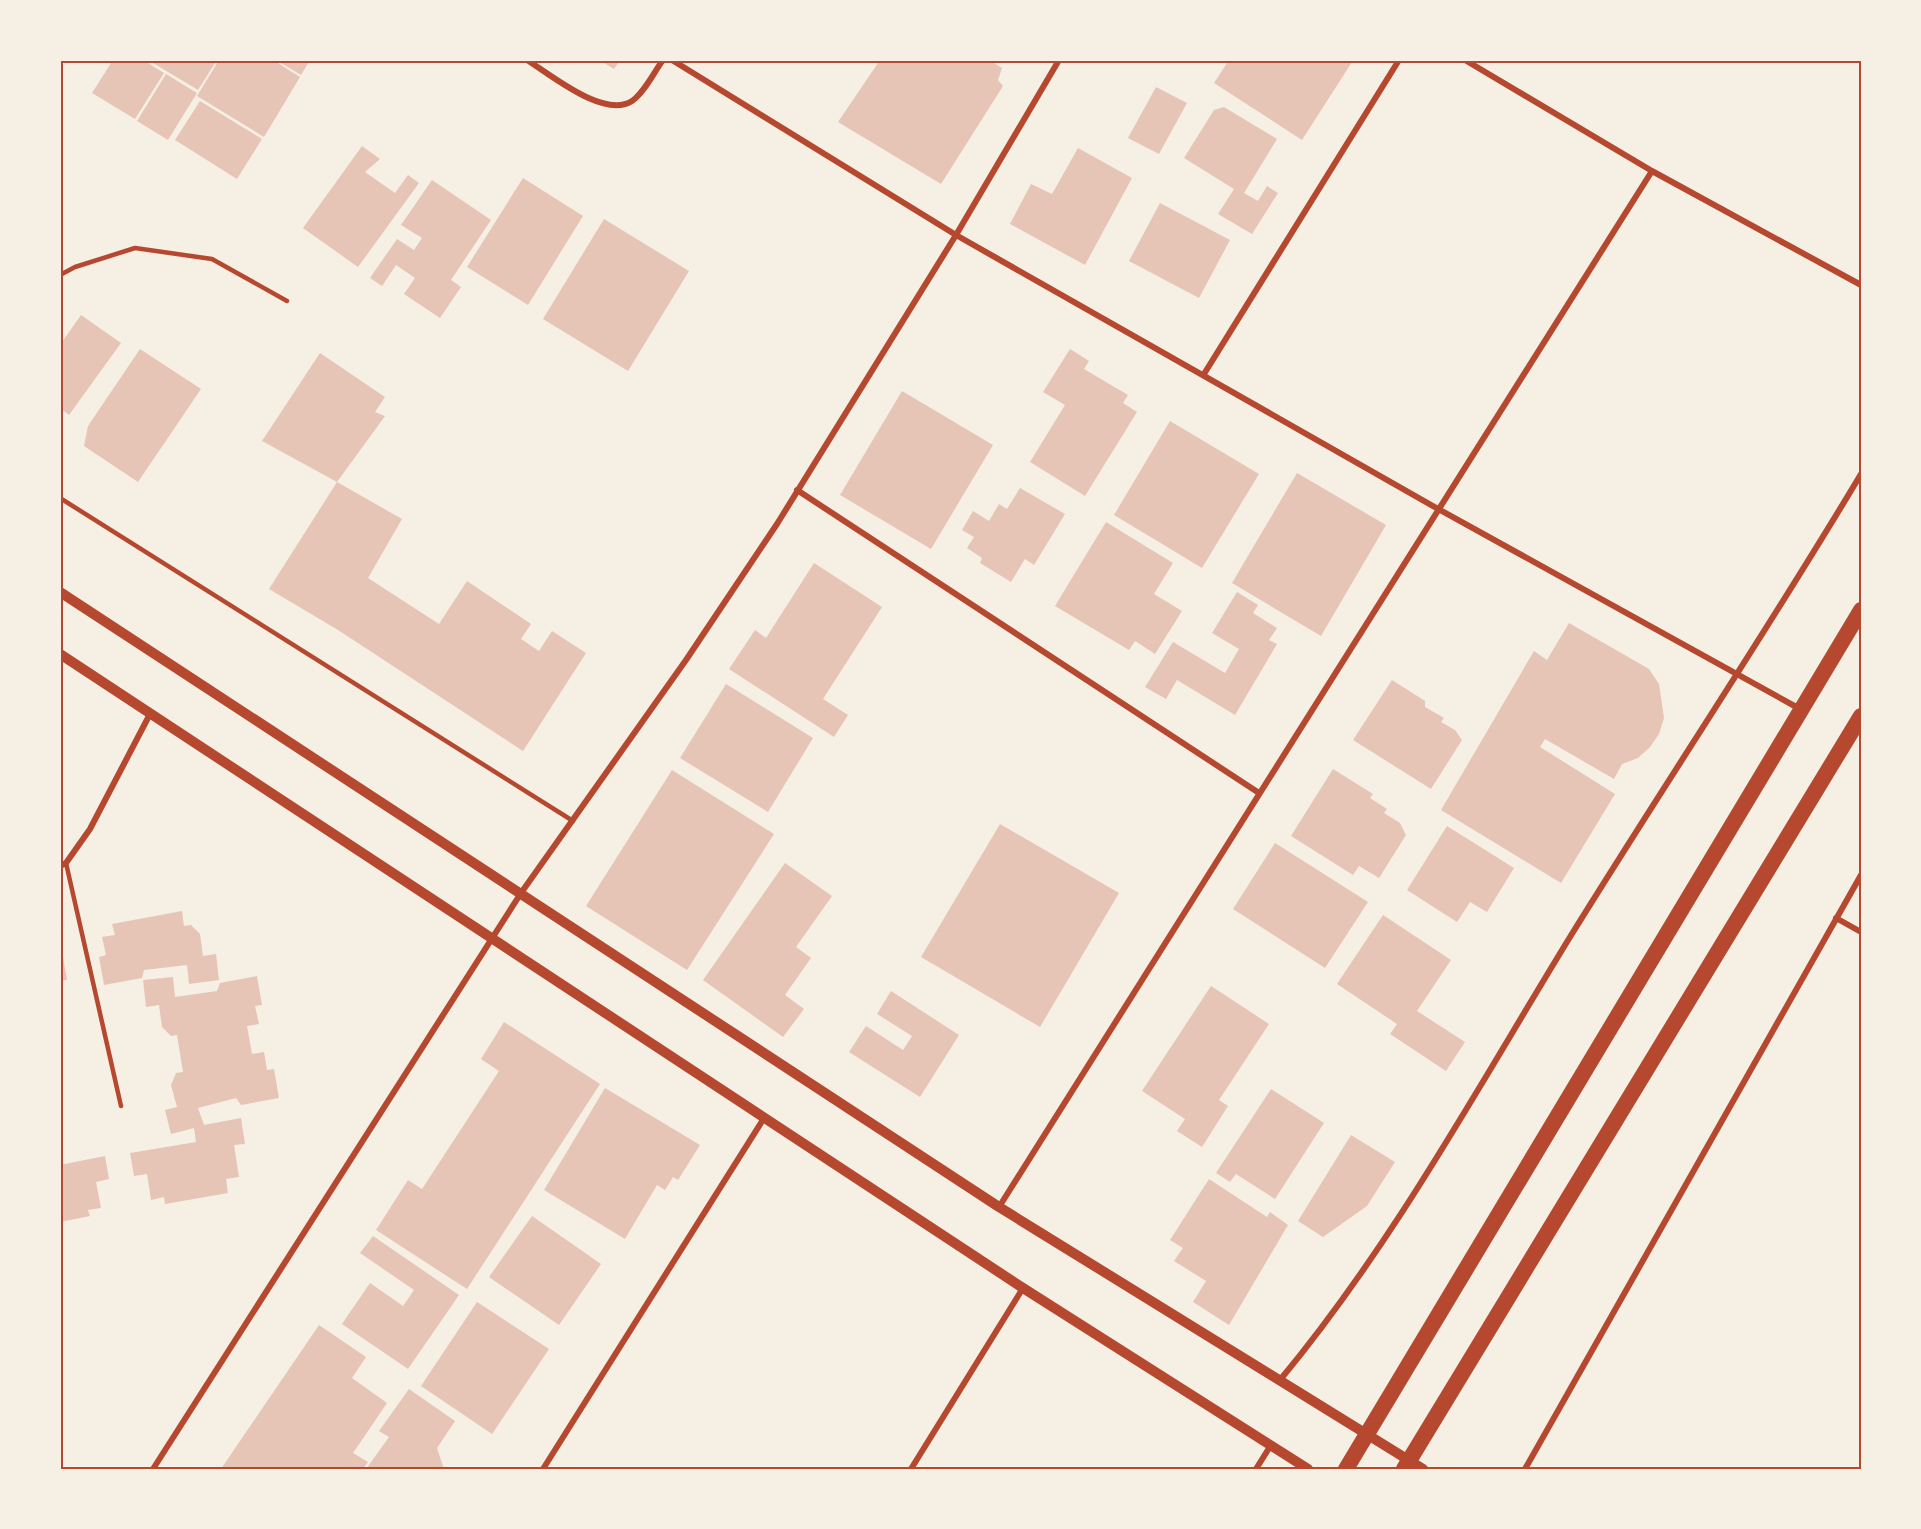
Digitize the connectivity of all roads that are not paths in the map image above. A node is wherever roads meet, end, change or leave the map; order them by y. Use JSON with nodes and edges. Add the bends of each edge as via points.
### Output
{"nodes":[{"id":1,"x":527,"y":60,"type":"edge"},
{"id":2,"x":663,"y":60,"type":"edge"},
{"id":3,"x":672,"y":60,"type":"edge"},
{"id":4,"x":1059,"y":60,"type":"edge"},
{"id":5,"x":1399,"y":60,"type":"edge"},
{"id":6,"x":1465,"y":60,"type":"edge"},
{"id":7,"x":1652,"y":171,"type":"junction"},
{"id":8,"x":956,"y":235,"type":"junction"},
{"id":9,"x":60,"y":275,"type":"edge"},
{"id":10,"x":1861,"y":285,"type":"edge"},
{"id":11,"x":287,"y":302,"type":"dead end"},
{"id":12,"x":1204,"y":374,"type":"junction"},
{"id":13,"x":1861,"y":474,"type":"edge"},
{"id":14,"x":797,"y":490,"type":"junction"},
{"id":15,"x":60,"y":498,"type":"edge"},
{"id":16,"x":1440,"y":510,"type":"junction"},
{"id":17,"x":60,"y":592,"type":"edge"},
{"id":18,"x":1861,"y":610,"type":"edge"},
{"id":19,"x":60,"y":654,"type":"edge"},
{"id":20,"x":1735,"y":674,"type":"junction"},
{"id":21,"x":1802,"y":710,"type":"junction"},
{"id":22,"x":150,"y":714,"type":"junction"},
{"id":23,"x":1861,"y":716,"type":"edge"},
{"id":24,"x":1259,"y":793,"type":"junction"},
{"id":25,"x":573,"y":821,"type":"junction"},
{"id":26,"x":63,"y":865,"type":"edge"},
{"id":27,"x":1861,"y":875,"type":"edge"},
{"id":28,"x":521,"y":893,"type":"junction"},
{"id":29,"x":1836,"y":918,"type":"junction"},
{"id":30,"x":1861,"y":932,"type":"edge"},
{"id":31,"x":490,"y":939,"type":"junction"},
{"id":32,"x":121,"y":1107,"type":"dead end"},
{"id":33,"x":764,"y":1118,"type":"junction"},
{"id":34,"x":999,"y":1207,"type":"junction"},
{"id":35,"x":1023,"y":1288,"type":"junction"},
{"id":36,"x":1280,"y":1380,"type":"junction"},
{"id":37,"x":1368,"y":1436,"type":"junction"},
{"id":38,"x":1271,"y":1445,"type":"junction"},
{"id":39,"x":1412,"y":1466,"type":"edge"},
{"id":40,"x":153,"y":1469,"type":"edge"},
{"id":41,"x":543,"y":1469,"type":"edge"},
{"id":42,"x":911,"y":1469,"type":"edge"},
{"id":43,"x":1256,"y":1469,"type":"edge"},
{"id":44,"x":1308,"y":1469,"type":"edge"},
{"id":45,"x":1347,"y":1469,"type":"edge"},
{"id":46,"x":1525,"y":1469,"type":"edge"}],
"edges":[{"from":1,"to":2,"type":"street","via":[[594,101],[618,106],[633,100]]},
{"from":3,"to":8,"type":"street"},
{"from":4,"to":8,"type":"street"},
{"from":5,"to":12,"type":"street"},
{"from":6,"to":7,"type":"street"},
{"from":7,"to":10,"type":"street"},
{"from":7,"to":16,"type":"street"},
{"from":8,"to":12,"type":"street"},
{"from":8,"to":14,"type":"street"},
{"from":9,"to":11,"type":"lane","via":[[135,248],[212,259]]},
{"from":12,"to":16,"type":"street"},
{"from":13,"to":20,"type":"street"},
{"from":14,"to":24,"type":"street"},
{"from":14,"to":25,"type":"street","via":[[693,650]]},
{"from":15,"to":25,"type":"lane"},
{"from":16,"to":20,"type":"street"},
{"from":16,"to":24,"type":"street"},
{"from":17,"to":28,"type":"street"},
{"from":18,"to":21,"type":"highway"},
{"from":19,"to":22,"type":"street"},
{"from":20,"to":21,"type":"street"},
{"from":20,"to":36,"type":"street","via":[[1398,1219],[1330,1320]]},
{"from":21,"to":37,"type":"highway"},
{"from":22,"to":26,"type":"street","via":[[90,829]]},
{"from":22,"to":31,"type":"street"},
{"from":23,"to":39,"type":"highway"},
{"from":24,"to":34,"type":"street"},
{"from":25,"to":28,"type":"street"},
{"from":26,"to":32,"type":"lane"},
{"from":27,"to":29,"type":"street"},
{"from":28,"to":31,"type":"street"},
{"from":28,"to":34,"type":"street"},
{"from":29,"to":30,"type":"street"},
{"from":29,"to":46,"type":"street"},
{"from":31,"to":33,"type":"street"},
{"from":31,"to":40,"type":"street"},
{"from":33,"to":35,"type":"street"},
{"from":33,"to":41,"type":"street"},
{"from":34,"to":36,"type":"street"},
{"from":35,"to":38,"type":"street"},
{"from":35,"to":42,"type":"street"},
{"from":36,"to":37,"type":"street"},
{"from":37,"to":39,"type":"street"},
{"from":37,"to":45,"type":"highway"},
{"from":38,"to":43,"type":"street"},
{"from":38,"to":44,"type":"street"}]}
